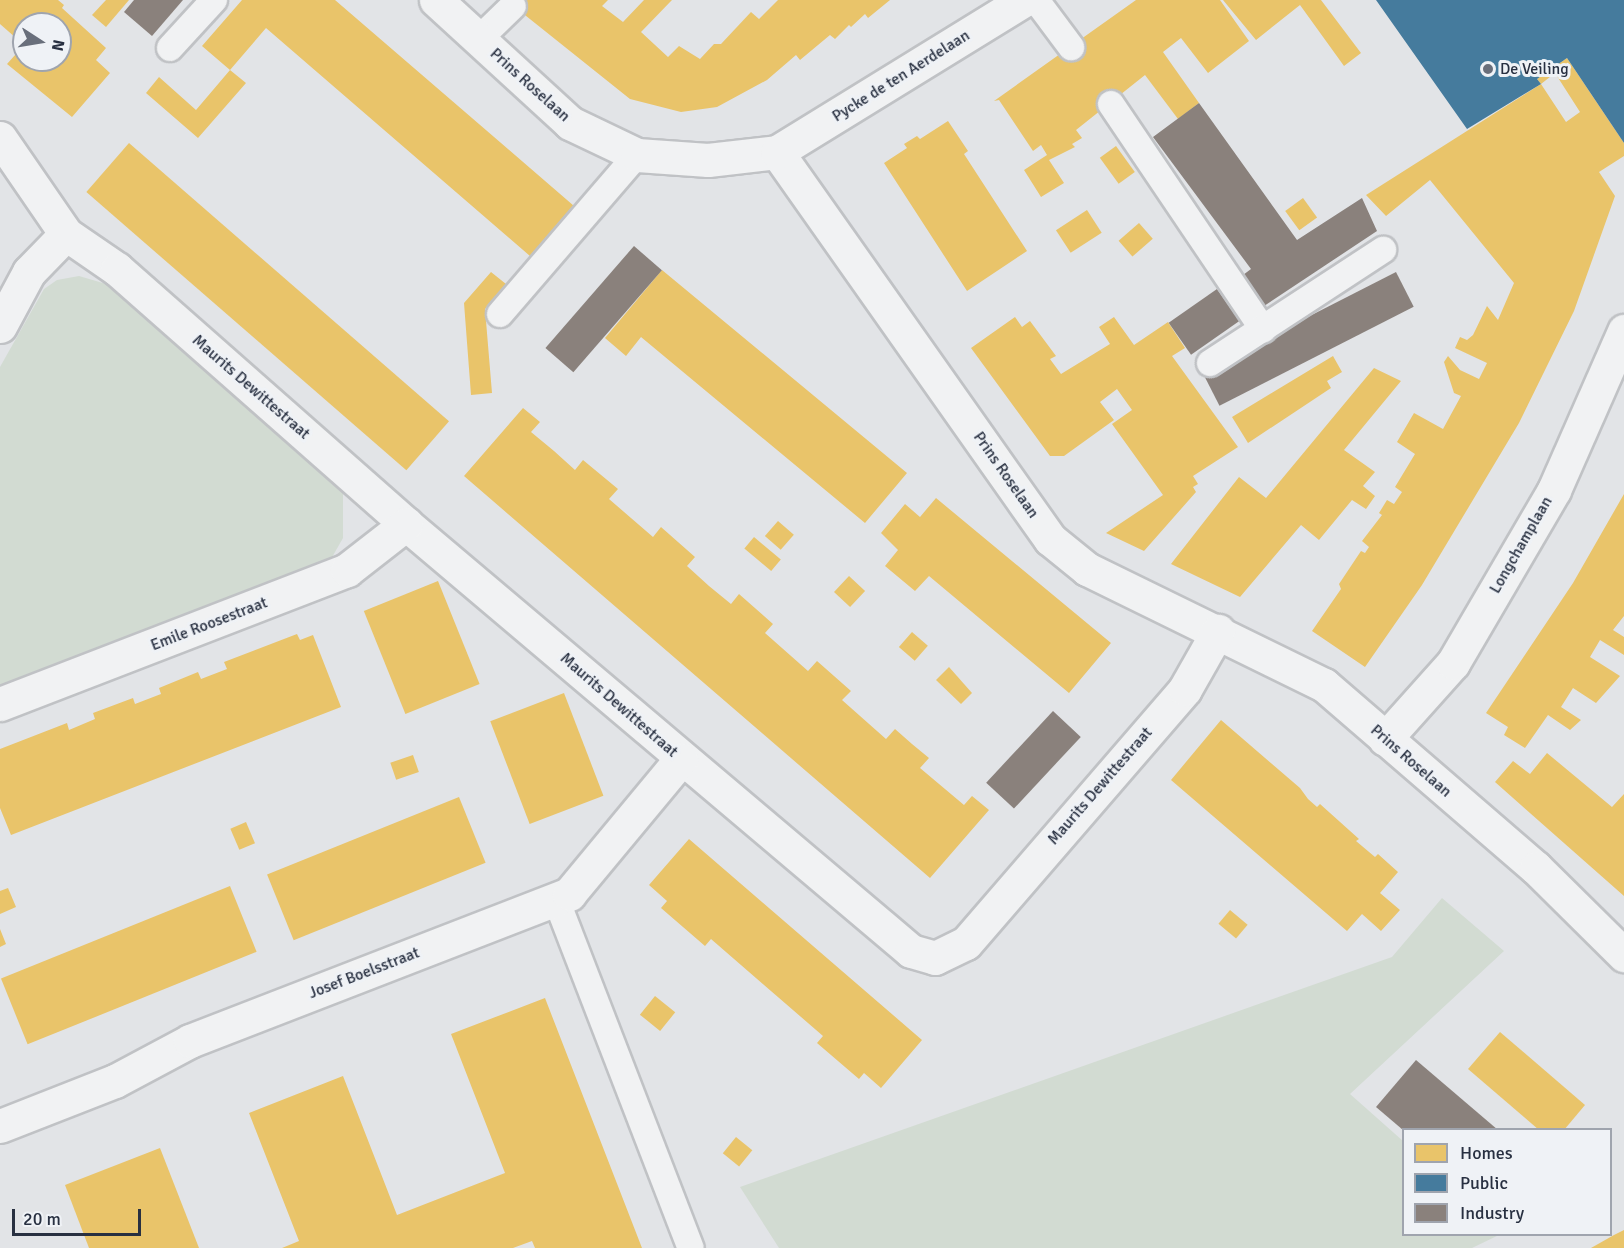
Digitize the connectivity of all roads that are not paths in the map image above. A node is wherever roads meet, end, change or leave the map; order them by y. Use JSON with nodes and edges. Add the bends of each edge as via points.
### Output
{"nodes":[{"id":1,"x":214,"y":0,"type":"edge"},
{"id":2,"x":436,"y":0,"type":"edge"},
{"id":3,"x":1024,"y":0,"type":"edge"},
{"id":4,"x":1036,"y":0,"type":"edge"},
{"id":5,"x":513,"y":6,"type":"dead end"},
{"id":6,"x":478,"y":39,"type":"junction"},
{"id":7,"x":1071,"y":47,"type":"dead end"},
{"id":8,"x":170,"y":48,"type":"dead end"},
{"id":9,"x":1112,"y":104,"type":"dead end"},
{"id":10,"x":0,"y":138,"type":"edge"},
{"id":11,"x":777,"y":152,"type":"junction"},
{"id":12,"x":637,"y":155,"type":"junction"},
{"id":13,"x":66,"y":234,"type":"junction"},
{"id":14,"x":1383,"y":250,"type":"dead end"},
{"id":15,"x":500,"y":314,"type":"dead end"},
{"id":16,"x":0,"y":326,"type":"edge"},
{"id":17,"x":1263,"y":329,"type":"junction"},
{"id":18,"x":1624,"y":331,"type":"edge"},
{"id":19,"x":1210,"y":363,"type":"dead end"},
{"id":20,"x":406,"y":524,"type":"junction"},
{"id":21,"x":1218,"y":631,"type":"junction"},
{"id":22,"x":0,"y":704,"type":"edge"},
{"id":23,"x":1385,"y":739,"type":"junction"},
{"id":24,"x":681,"y":759,"type":"junction"},
{"id":25,"x":556,"y":899,"type":"junction"},
{"id":26,"x":1624,"y":955,"type":"edge"},
{"id":27,"x":0,"y":1126,"type":"edge"},
{"id":28,"x":692,"y":1248,"type":"edge"}],
"edges":[{"from":1,"to":8,"type":"lane"},
{"from":2,"to":6,"type":"street","name":"Prins Roselaan"},
{"from":3,"to":11,"type":"street","name":"Pycke de ten Aerdelaan"},
{"from":4,"to":7,"type":"lane"},
{"from":5,"to":6,"type":"lane"},
{"from":6,"to":12,"type":"street","name":"Prins Roselaan","via":[[570,123]]},
{"from":9,"to":17,"type":"lane"},
{"from":10,"to":13,"type":"street","name":"Maurits Dewittestraat"},
{"from":11,"to":12,"type":"street","name":"Prins Roselaan","via":[[708,160]]},
{"from":11,"to":21,"type":"street","name":"Prins Roselaan","via":[[1050,539],[1087,569]]},
{"from":12,"to":15,"type":"lane"},
{"from":13,"to":16,"type":"street","via":[[29,273]]},
{"from":13,"to":20,"type":"street","name":"Maurits Dewittestraat","via":[[117,269]]},
{"from":14,"to":17,"type":"lane"},
{"from":17,"to":19,"type":"lane"},
{"from":18,"to":23,"type":"street","name":"Longchamplaan","via":[[1554,490],[1453,663]]},
{"from":20,"to":22,"type":"street","name":"Emile Roosestraat","via":[[347,570]]},
{"from":20,"to":24,"type":"street","name":"Maurits Dewittestraat"},
{"from":21,"to":23,"type":"street","name":"Prins Roselaan","via":[[1324,686]]},
{"from":21,"to":24,"type":"street","name":"Maurits Dewittestraat","via":[[1185,689],[966,943],[935,958],[911,951]]},
{"from":23,"to":26,"type":"street","name":"Prins Roselaan","via":[[1536,868]]},
{"from":24,"to":25,"type":"street","name":"Josef Boelsstraat","via":[[569,894]]},
{"from":25,"to":27,"type":"street","name":"Josef Boelsstraat","via":[[190,1041],[115,1081]]},
{"from":25,"to":28,"type":"lane"}]}
